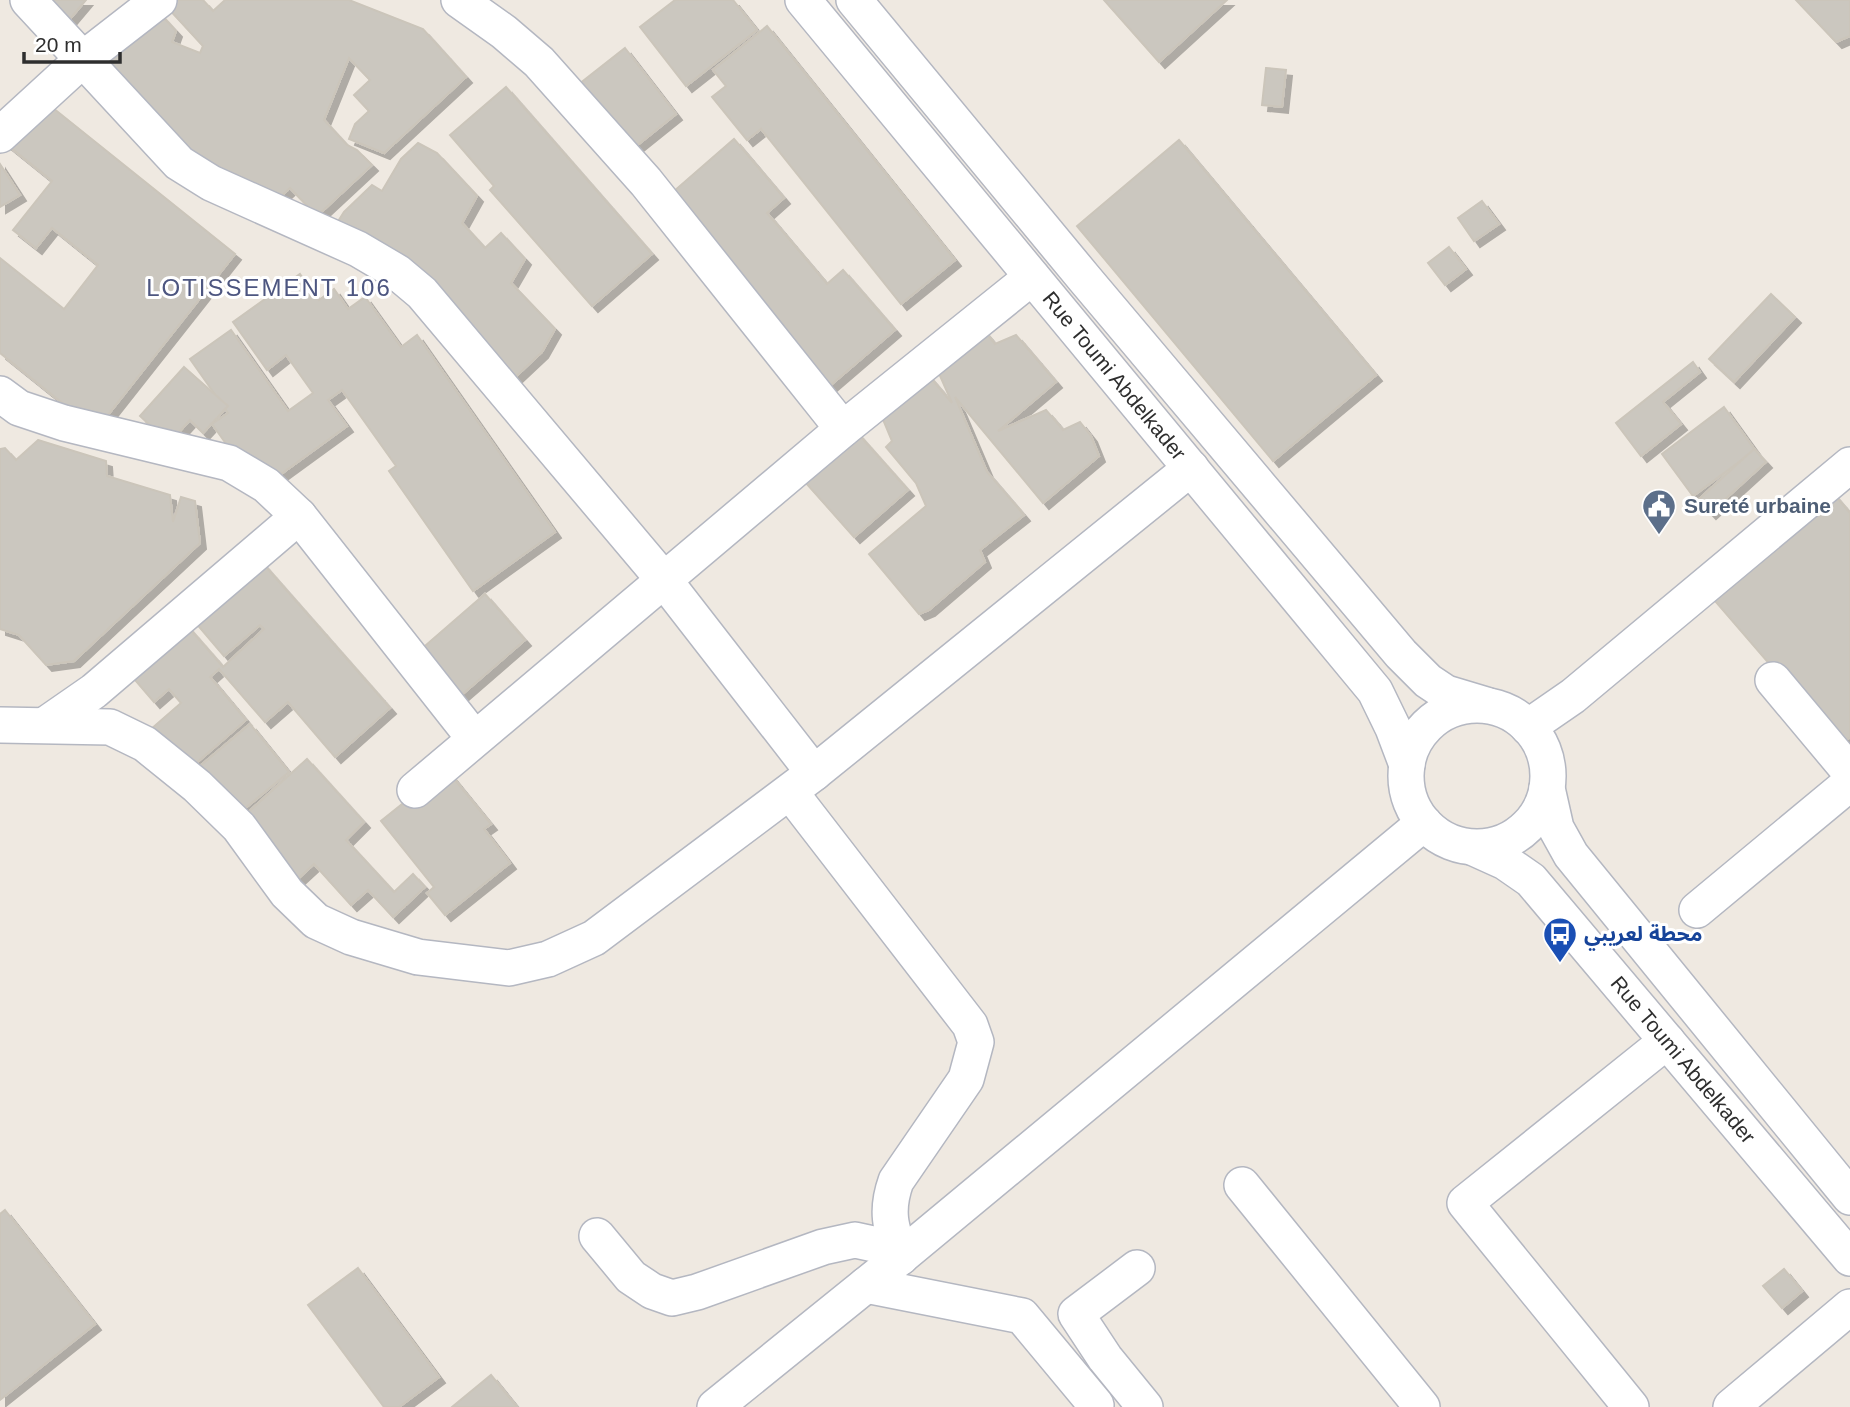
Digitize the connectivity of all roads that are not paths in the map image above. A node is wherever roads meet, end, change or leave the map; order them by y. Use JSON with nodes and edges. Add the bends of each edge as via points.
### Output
{"nodes":[{"id":1,"x":29,"y":0,"type":"edge"},
{"id":2,"x":159,"y":0,"type":"edge"},
{"id":3,"x":459,"y":0,"type":"edge"},
{"id":4,"x":803,"y":0,"type":"edge"},
{"id":5,"x":854,"y":0,"type":"edge"},
{"id":6,"x":83,"y":59,"type":"junction"},
{"id":7,"x":0,"y":135,"type":"edge"},
{"id":8,"x":1032,"y":277,"type":"junction"},
{"id":9,"x":0,"y":394,"type":"edge"},
{"id":10,"x":843,"y":429,"type":"junction"},
{"id":11,"x":1850,"y":465,"type":"edge"},
{"id":12,"x":1191,"y":468,"type":"junction"},
{"id":13,"x":299,"y":516,"type":"junction"},
{"id":14,"x":664,"y":580,"type":"junction"},
{"id":15,"x":1773,"y":680,"type":"dead end"},
{"id":16,"x":1486,"y":705,"type":"junction"},
{"id":17,"x":0,"y":725,"type":"edge"},
{"id":18,"x":46,"y":725,"type":"junction"},
{"id":19,"x":1528,"y":727,"type":"junction"},
{"id":20,"x":474,"y":738,"type":"junction"},
{"id":21,"x":1407,"y":765,"type":"junction"},
{"id":22,"x":802,"y":783,"type":"junction"},
{"id":23,"x":1848,"y":787,"type":"edge"},
{"id":24,"x":1547,"y":788,"type":"junction"},
{"id":25,"x":415,"y":790,"type":"dead end"},
{"id":26,"x":1424,"y":823,"type":"junction"},
{"id":27,"x":1474,"y":848,"type":"junction"},
{"id":28,"x":1697,"y":910,"type":"dead end"},
{"id":29,"x":1667,"y":1041,"type":"junction"},
{"id":30,"x":1242,"y":1185,"type":"dead end"},
{"id":31,"x":1850,"y":1197,"type":"edge"},
{"id":32,"x":597,"y":1236,"type":"dead end"},
{"id":33,"x":901,"y":1257,"type":"junction"},
{"id":34,"x":1850,"y":1258,"type":"edge"},
{"id":35,"x":1137,"y":1268,"type":"dead end"},
{"id":36,"x":866,"y":1284,"type":"junction"},
{"id":37,"x":1850,"y":1307,"type":"edge"},
{"id":38,"x":1417,"y":1405,"type":"edge"},
{"id":39,"x":715,"y":1407,"type":"edge"},
{"id":40,"x":1095,"y":1407,"type":"edge"},
{"id":41,"x":1145,"y":1407,"type":"edge"},
{"id":42,"x":1631,"y":1407,"type":"edge"},
{"id":43,"x":1731,"y":1407,"type":"edge"}],
"edges":[{"from":1,"to":6,"type":"street"},
{"from":2,"to":6,"type":"street"},
{"from":3,"to":10,"type":"street","via":[[539,62],[646,182]]},
{"from":4,"to":8,"type":"street","name":"Rue Toumi Abdelkader"},
{"from":5,"to":16,"type":"street","name":"Rue Toumi Abdelkader","via":[[1401,654],[1446,693]]},
{"from":6,"to":7,"type":"street"},
{"from":6,"to":14,"type":"street","via":[[179,163],[211,183],[358,249],[422,293]]},
{"from":8,"to":10,"type":"street"},
{"from":8,"to":12,"type":"street","name":"Rue Toumi Abdelkader"},
{"from":9,"to":13,"type":"street","via":[[19,408],[64,423],[229,463],[266,485]]},
{"from":10,"to":14,"type":"street"},
{"from":11,"to":19,"type":"street","via":[[1573,696]]},
{"from":12,"to":21,"type":"street","name":"Rue Toumi Abdelkader","via":[[1375,691]]},
{"from":12,"to":22,"type":"street"},
{"from":13,"to":18,"type":"street","via":[[94,691]]},
{"from":13,"to":20,"type":"street"},
{"from":14,"to":20,"type":"street"},
{"from":14,"to":22,"type":"street"},
{"from":15,"to":23,"type":"street"},
{"from":16,"to":19,"type":"street","via":[[1508,712]]},
{"from":16,"to":21,"type":"street","via":[[1462,706],[1439,716],[1414,742]]},
{"from":17,"to":18,"type":"street"},
{"from":18,"to":22,"type":"street","via":[[110,727],[145,744],[239,827],[287,893],[316,920],[351,937],[418,957],[509,968],[548,959],[594,938]]},
{"from":19,"to":24,"type":"street","via":[[1547,763]]},
{"from":20,"to":25,"type":"street"},
{"from":21,"to":26,"type":"street","via":[[1407,790]]},
{"from":22,"to":33,"type":"street","via":[[970,1025],[976,1042],[966,1079],[896,1181],[890,1223]]},
{"from":23,"to":28,"type":"street"},
{"from":24,"to":27,"type":"street","via":[[1539,811],[1523,831],[1499,844]]},
{"from":24,"to":31,"type":"street","name":"Rue Toumi Abdelkader","via":[[1556,828],[1571,855]]},
{"from":26,"to":27,"type":"street","via":[[1450,842]]},
{"from":26,"to":33,"type":"street"},
{"from":27,"to":29,"type":"street","name":"Rue Toumi Abdelkader","via":[[1531,880]]},
{"from":29,"to":34,"type":"street","name":"Rue Toumi Abdelkader"},
{"from":29,"to":42,"type":"street","via":[[1465,1203]]},
{"from":30,"to":38,"type":"street"},
{"from":32,"to":33,"type":"street","via":[[631,1277],[652,1292],[672,1297],[855,1240]]},
{"from":33,"to":36,"type":"street"},
{"from":35,"to":41,"type":"street","via":[[1076,1314]]},
{"from":36,"to":39,"type":"street"},
{"from":36,"to":40,"type":"street","via":[[1022,1316]]},
{"from":37,"to":43,"type":"street"}]}
